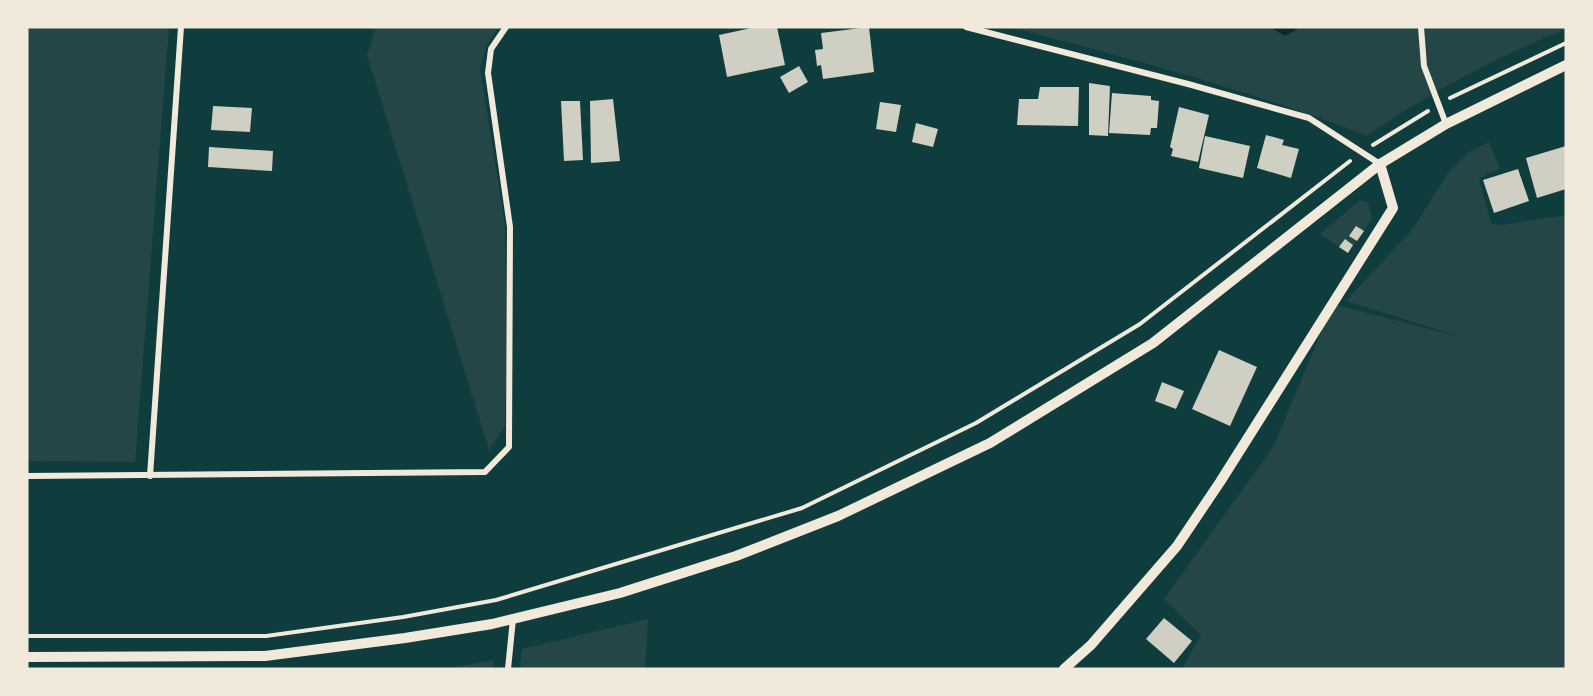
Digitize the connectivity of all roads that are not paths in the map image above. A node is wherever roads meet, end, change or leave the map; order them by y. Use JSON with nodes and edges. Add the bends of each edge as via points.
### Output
{"nodes":[{"id":1,"x":182,"y":27,"type":"edge"},
{"id":2,"x":506,"y":27,"type":"edge"},
{"id":3,"x":966,"y":27,"type":"edge"},
{"id":4,"x":1421,"y":27,"type":"edge"},
{"id":5,"x":1566,"y":66,"type":"edge"},
{"id":6,"x":1446,"y":124,"type":"junction"},
{"id":7,"x":1380,"y":165,"type":"junction"},
{"id":8,"x":27,"y":476,"type":"edge"},
{"id":9,"x":150,"y":476,"type":"junction"},
{"id":10,"x":513,"y":619,"type":"junction"},
{"id":11,"x":27,"y":657,"type":"edge"},
{"id":12,"x":508,"y":669,"type":"edge"},
{"id":13,"x":1064,"y":669,"type":"edge"}],
"edges":[{"from":1,"to":9,"type":"street"},
{"from":2,"to":9,"type":"street","via":[[491,49],[488,73],[510,227],[509,447],[485,472]]},
{"from":3,"to":7,"type":"street","via":[[1309,118]]},
{"from":4,"to":6,"type":"street","via":[[1424,66]]},
{"from":5,"to":6,"type":"street"},
{"from":6,"to":7,"type":"street"},
{"from":7,"to":10,"type":"street","via":[[1153,343],[990,442],[838,516],[718,563],[621,593]]},
{"from":7,"to":13,"type":"street","via":[[1393,208],[1387,218],[1177,546],[1091,645]]},
{"from":8,"to":9,"type":"street"},
{"from":10,"to":11,"type":"street","via":[[265,656]]},
{"from":10,"to":12,"type":"street"}]}
